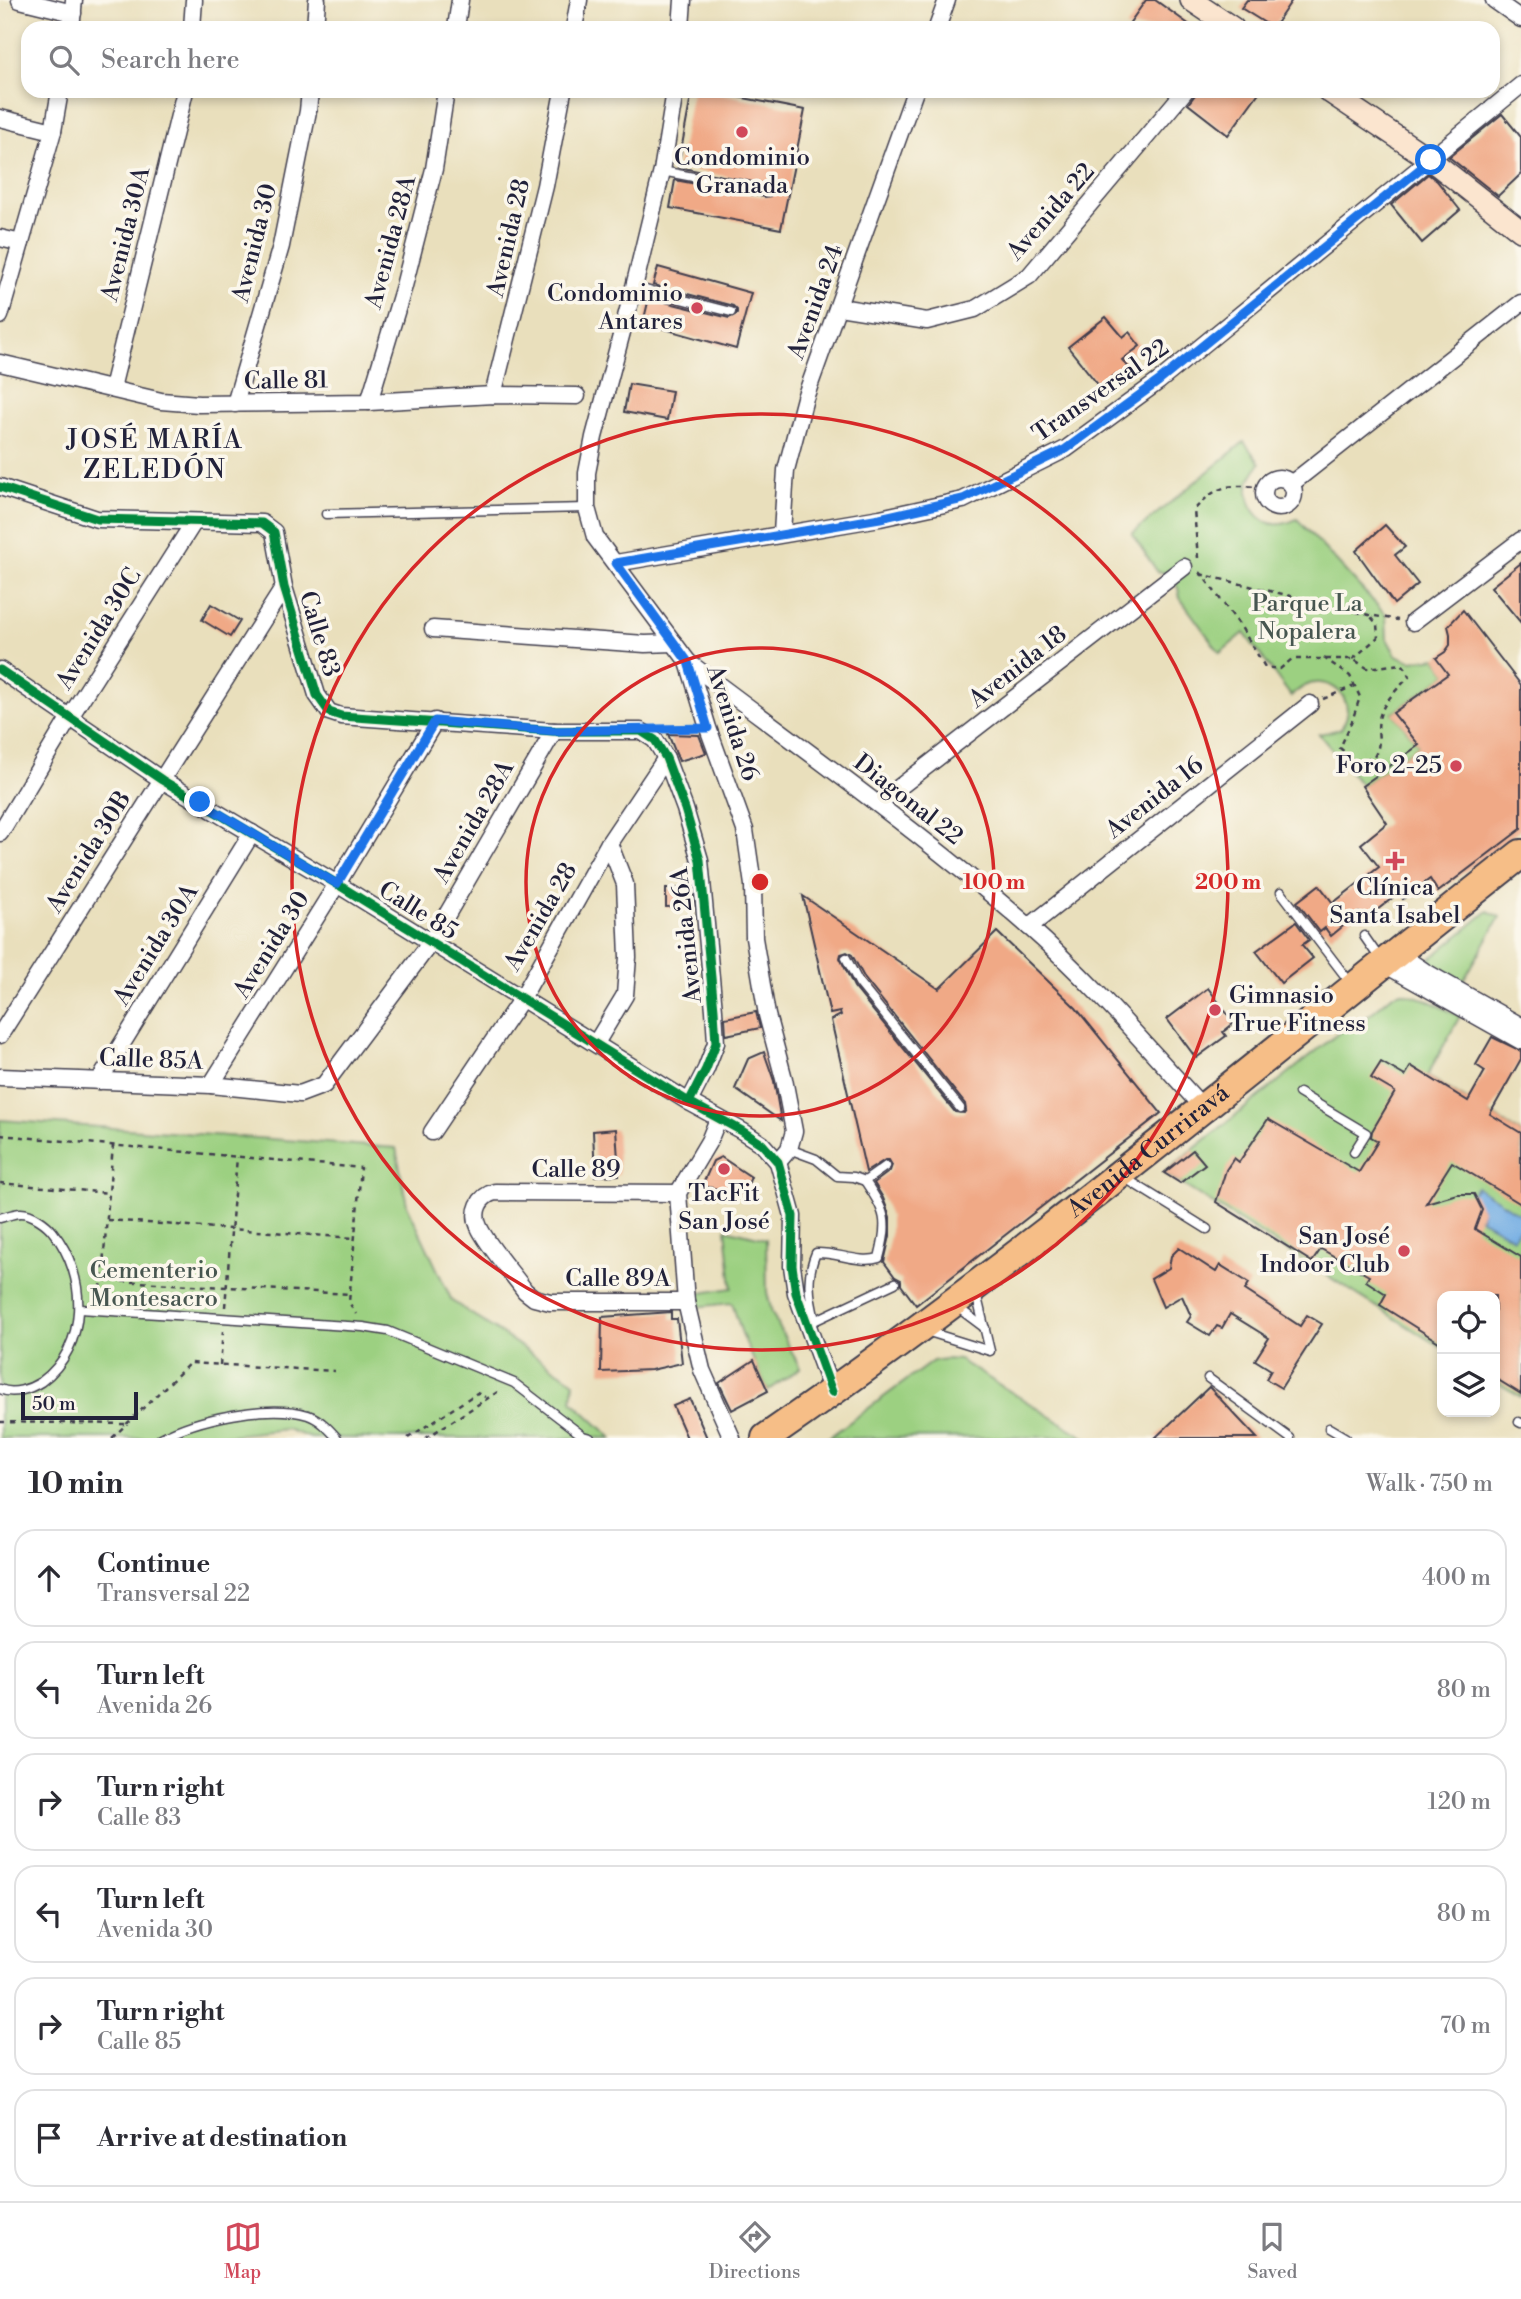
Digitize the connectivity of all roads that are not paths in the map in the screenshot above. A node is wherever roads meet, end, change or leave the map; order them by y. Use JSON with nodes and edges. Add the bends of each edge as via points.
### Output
{"nodes":[{"id":1,"x":20,"y":0,"type":"edge"},
{"id":2,"x":194,"y":0,"type":"edge"},
{"id":3,"x":317,"y":0,"type":"edge"},
{"id":4,"x":460,"y":0,"type":"edge"},
{"id":5,"x":579,"y":0,"type":"edge"},
{"id":6,"x":683,"y":0,"type":"edge"},
{"id":7,"x":947,"y":0,"type":"edge"},
{"id":8,"x":1191,"y":0,"type":"edge"},
{"id":9,"x":1494,"y":0,"type":"edge"},
{"id":10,"x":73,"y":14,"type":"edge"},
{"id":11,"x":1521,"y":19,"type":"edge"},
{"id":12,"x":192,"y":21,"type":"edge"},
{"id":13,"x":316,"y":21,"type":"edge"},
{"id":14,"x":457,"y":21,"type":"edge"},
{"id":15,"x":575,"y":21,"type":"edge"},
{"id":16,"x":682,"y":21,"type":"edge"},
{"id":17,"x":940,"y":21,"type":"edge"},
{"id":18,"x":1222,"y":21,"type":"edge"},
{"id":19,"x":1521,"y":85,"type":"edge"},
{"id":20,"x":59,"y":98,"type":"edge"},
{"id":21,"x":183,"y":98,"type":"edge"},
{"id":22,"x":309,"y":98,"type":"edge"},
{"id":23,"x":445,"y":98,"type":"edge"},
{"id":24,"x":561,"y":98,"type":"edge"},
{"id":25,"x":675,"y":98,"type":"edge"},
{"id":26,"x":913,"y":98,"type":"edge"},
{"id":27,"x":1179,"y":98,"type":"edge"},
{"id":28,"x":1338,"y":98,"type":"edge"},
{"id":29,"x":0,"y":118,"type":"edge"},
{"id":30,"x":53,"y":131,"type":"junction"},
{"id":31,"x":1431,"y":160,"type":"junction"},
{"id":32,"x":662,"y":171,"type":"junction"},
{"id":33,"x":766,"y":191,"type":"dead end"},
{"id":34,"x":1521,"y":232,"type":"edge"},
{"id":35,"x":0,"y":238,"type":"edge"},
{"id":36,"x":21,"y":243,"type":"junction"},
{"id":37,"x":634,"y":287,"type":"junction"},
{"id":38,"x":1521,"y":303,"type":"edge"},
{"id":39,"x":839,"y":307,"type":"junction"},
{"id":40,"x":731,"y":312,"type":"dead end"},
{"id":41,"x":0,"y":316,"type":"edge"},
{"id":42,"x":0,"y":363,"type":"edge"},
{"id":43,"x":112,"y":388,"type":"junction"},
{"id":44,"x":493,"y":394,"type":"junction"},
{"id":45,"x":577,"y":396,"type":"dead end"},
{"id":46,"x":369,"y":402,"type":"junction"},
{"id":47,"x":235,"y":404,"type":"junction"},
{"id":48,"x":1290,"y":484,"type":"junction"},
{"id":49,"x":0,"y":487,"type":"edge"},
{"id":50,"x":587,"y":508,"type":"junction"},
{"id":51,"x":326,"y":514,"type":"dead end"},
{"id":52,"x":194,"y":522,"type":"junction"},
{"id":53,"x":782,"y":533,"type":"junction"},
{"id":54,"x":1521,"y":540,"type":"edge"},
{"id":55,"x":616,"y":563,"type":"junction"},
{"id":56,"x":1184,"y":567,"type":"dead end"},
{"id":57,"x":284,"y":587,"type":"junction"},
{"id":58,"x":1413,"y":622,"type":"road end"},
{"id":59,"x":433,"y":629,"type":"dead end"},
{"id":60,"x":674,"y":643,"type":"junction"},
{"id":61,"x":688,"y":662,"type":"junction"},
{"id":62,"x":0,"y":670,"type":"edge"},
{"id":63,"x":1310,"y":704,"type":"road end"},
{"id":64,"x":70,"y":717,"type":"junction"},
{"id":65,"x":435,"y":721,"type":"junction"},
{"id":66,"x":554,"y":731,"type":"junction"},
{"id":67,"x":641,"y":731,"type":"joint"},
{"id":68,"x":666,"y":758,"type":"junction"},
{"id":69,"x":162,"y":780,"type":"junction"},
{"id":70,"x":879,"y":803,"type":"junction"},
{"id":71,"x":0,"y":833,"type":"edge"},
{"id":72,"x":252,"y":833,"type":"junction"},
{"id":73,"x":609,"y":843,"type":"junction"},
{"id":74,"x":1521,"y":854,"type":"edge"},
{"id":75,"x":337,"y":884,"type":"junction"},
{"id":76,"x":1281,"y":892,"type":"dead end"},
{"id":77,"x":1029,"y":927,"type":"junction"},
{"id":78,"x":1364,"y":936,"type":"dead end"},
{"id":79,"x":431,"y":942,"type":"junction"},
{"id":80,"x":846,"y":958,"type":"dead end"},
{"id":81,"x":1390,"y":958,"type":"junction"},
{"id":82,"x":1354,"y":987,"type":"junction"},
{"id":83,"x":522,"y":998,"type":"junction"},
{"id":84,"x":1499,"y":1021,"type":"junction"},
{"id":85,"x":1521,"y":1026,"type":"edge"},
{"id":86,"x":0,"y":1035,"type":"edge"},
{"id":87,"x":1521,"y":1041,"type":"edge"},
{"id":88,"x":596,"y":1043,"type":"junction"},
{"id":89,"x":0,"y":1077,"type":"edge"},
{"id":90,"x":99,"y":1081,"type":"junction"},
{"id":91,"x":211,"y":1085,"type":"junction"},
{"id":92,"x":1299,"y":1093,"type":"dead end"},
{"id":93,"x":300,"y":1094,"type":"joint"},
{"id":94,"x":689,"y":1102,"type":"junction"},
{"id":95,"x":960,"y":1108,"type":"dead end"},
{"id":96,"x":1204,"y":1109,"type":"junction"},
{"id":97,"x":718,"y":1119,"type":"junction"},
{"id":98,"x":432,"y":1132,"type":"dead end"},
{"id":99,"x":789,"y":1149,"type":"junction"},
{"id":100,"x":1354,"y":1152,"type":"dead end"},
{"id":101,"x":778,"y":1162,"type":"junction"},
{"id":102,"x":886,"y":1166,"type":"dead end"},
{"id":103,"x":1119,"y":1175,"type":"junction"},
{"id":104,"x":864,"y":1181,"type":"junction"},
{"id":105,"x":678,"y":1193,"type":"junction"},
{"id":106,"x":0,"y":1218,"type":"edge"},
{"id":107,"x":1207,"y":1229,"type":"dead end"},
{"id":108,"x":895,"y":1283,"type":"dead end"},
{"id":109,"x":975,"y":1287,"type":"junction"},
{"id":110,"x":550,"y":1302,"type":"joint"},
{"id":111,"x":686,"y":1302,"type":"junction"},
{"id":112,"x":952,"y":1304,"type":"junction"},
{"id":113,"x":79,"y":1309,"type":"junction"},
{"id":114,"x":811,"y":1322,"type":"junction"},
{"id":115,"x":985,"y":1328,"type":"junction"},
{"id":116,"x":919,"y":1329,"type":"junction"},
{"id":117,"x":1208,"y":1378,"type":"dead end"},
{"id":118,"x":0,"y":1389,"type":"edge"},
{"id":119,"x":832,"y":1392,"type":"junction"},
{"id":120,"x":1329,"y":1428,"type":"dead end"},
{"id":121,"x":586,"y":1437,"type":"edge"},
{"id":122,"x":161,"y":1438,"type":"edge"},
{"id":123,"x":337,"y":1438,"type":"edge"},
{"id":124,"x":732,"y":1438,"type":"edge"},
{"id":125,"x":766,"y":1438,"type":"edge"},
{"id":126,"x":1290,"y":1438,"type":"edge"},
{"id":127,"x":1346,"y":1438,"type":"edge"}],
"edges":[{"from":1,"to":10,"type":"street"},
{"from":2,"to":12,"type":"street"},
{"from":3,"to":13,"type":"street"},
{"from":4,"to":14,"type":"street"},
{"from":5,"to":15,"type":"street"},
{"from":6,"to":16,"type":"street"},
{"from":7,"to":17,"type":"street"},
{"from":8,"to":18,"type":"street"},
{"from":9,"to":11,"type":"street"},
{"from":19,"to":31,"type":"street","name":"Transversal 22"},
{"from":20,"to":30,"type":"street"},
{"from":21,"to":43,"type":"street","name":"Avenida 30A"},
{"from":22,"to":47,"type":"street","name":"Avenida 30","via":[[281,246]]},
{"from":23,"to":46,"type":"street","name":"Avenida 28A","via":[[434,169]]},
{"from":24,"to":44,"type":"street","name":"Avenida 28","via":[[545,186]]},
{"from":25,"to":32,"type":"street","name":"Avenida 26"},
{"from":26,"to":39,"type":"street","name":"Avenida 24"},
{"from":27,"to":39,"type":"street","name":"Avenida 22","via":[[1029,276],[975,309],[927,321]]},
{"from":28,"to":31,"type":"street"},
{"from":29,"to":30,"type":"street"},
{"from":30,"to":36,"type":"street"},
{"from":31,"to":34,"type":"street"},
{"from":31,"to":53,"type":"street","name":"Transversal 22","via":[[1159,381],[1066,449],[963,499]]},
{"from":32,"to":33,"type":"lane"},
{"from":32,"to":37,"type":"street","name":"Avenida 26"},
{"from":35,"to":36,"type":"street"},
{"from":36,"to":41,"type":"street"},
{"from":37,"to":40,"type":"lane"},
{"from":37,"to":50,"type":"street","name":"Avenida 26","via":[[594,437]]},
{"from":38,"to":48,"type":"street"},
{"from":39,"to":53,"type":"street","name":"Avenida 24","via":[[805,398],[786,470]]},
{"from":42,"to":43,"type":"street","name":"Calle 81"},
{"from":43,"to":47,"type":"street","name":"Calle 81","via":[[161,401]]},
{"from":44,"to":45,"type":"street","name":"Calle 81"},
{"from":44,"to":46,"type":"street","name":"Calle 81"},
{"from":46,"to":47,"type":"street","name":"Calle 81"},
{"from":48,"to":48,"type":"street","via":[[1292,499],[1280,507],[1267,502],[1264,488],[1274,478]]},
{"from":49,"to":52,"type":"street","name":"Calle 83","via":[[97,519]]},
{"from":50,"to":51,"type":"lane"},
{"from":50,"to":55,"type":"street","name":"Avenida 26","via":[[595,537]]},
{"from":52,"to":57,"type":"street","name":"Calle 83","via":[[261,523],[274,532]]},
{"from":52,"to":64,"type":"street","name":"Avenida 30C"},
{"from":53,"to":55,"type":"street","name":"Transversal 22"},
{"from":54,"to":58,"type":"street"},
{"from":55,"to":60,"type":"street","name":"Avenida 26"},
{"from":56,"to":70,"type":"street","name":"Avenida 18"},
{"from":57,"to":65,"type":"street","name":"Calle 83","via":[[317,695],[329,712]]},
{"from":57,"to":69,"type":"street","name":"Avenida 30B"},
{"from":59,"to":60,"type":"street"},
{"from":60,"to":61,"type":"street","name":"Avenida 26"},
{"from":61,"to":70,"type":"street","name":"Diagonal 22"},
{"from":61,"to":99,"type":"street","name":"Avenida 26","via":[[745,830],[753,884],[754,939],[794,1131]]},
{"from":62,"to":64,"type":"street","name":"Calle 85"},
{"from":63,"to":77,"type":"street","name":"Avenida 16"},
{"from":64,"to":69,"type":"street","name":"Calle 85"},
{"from":64,"to":71,"type":"street","name":"Avenida 30C"},
{"from":65,"to":66,"type":"street","name":"Calle 83"},
{"from":65,"to":75,"type":"street","name":"Avenida 30"},
{"from":66,"to":67,"type":"street","name":"Calle 83"},
{"from":66,"to":79,"type":"street","name":"Avenida 28A"},
{"from":67,"to":68,"type":"street","name":"Avenida 26A","via":[[656,740]]},
{"from":68,"to":73,"type":"street","name":"Avenida 28"},
{"from":68,"to":94,"type":"street","name":"Avenida 26A","via":[[700,860],[715,1010],[716,1042]]},
{"from":69,"to":72,"type":"street","name":"Calle 85"},
{"from":69,"to":86,"type":"street","name":"Avenida 30B"},
{"from":70,"to":77,"type":"street","name":"Diagonal 22"},
{"from":72,"to":75,"type":"street","name":"Calle 85"},
{"from":72,"to":90,"type":"street","name":"Avenida 30A"},
{"from":73,"to":83,"type":"street","name":"Avenida 28"},
{"from":73,"to":88,"type":"street","via":[[625,884],[628,957],[625,995]]},
{"from":74,"to":81,"type":"highway","name":"Avenida Curriravá"},
{"from":75,"to":79,"type":"street","name":"Calle 85"},
{"from":75,"to":91,"type":"street","name":"Avenida 30"},
{"from":76,"to":82,"type":"lane"},
{"from":77,"to":96,"type":"street","name":"Diagonal 22"},
{"from":78,"to":81,"type":"lane"},
{"from":79,"to":83,"type":"street","name":"Calle 85"},
{"from":79,"to":93,"type":"street","name":"Avenida 28A","via":[[324,1085]]},
{"from":80,"to":95,"type":"lane","via":[[859,984]]},
{"from":81,"to":82,"type":"highway","name":"Avenida Curriravá"},
{"from":81,"to":84,"type":"street","via":[[1424,971]]},
{"from":82,"to":96,"type":"highway","name":"Avenida Curriravá"},
{"from":83,"to":88,"type":"street","name":"Calle 85"},
{"from":83,"to":98,"type":"street","name":"Avenida 28"},
{"from":84,"to":85,"type":"street"},
{"from":84,"to":87,"type":"street"},
{"from":88,"to":94,"type":"street","name":"Calle 85"},
{"from":89,"to":90,"type":"street","name":"Calle 85A"},
{"from":90,"to":91,"type":"street","name":"Calle 85A"},
{"from":91,"to":93,"type":"street","name":"Calle 85A"},
{"from":92,"to":100,"type":"lane","via":[[1366,1133]]},
{"from":94,"to":97,"type":"street","name":"Calle 85"},
{"from":96,"to":103,"type":"highway","name":"Avenida Curriravá"},
{"from":97,"to":101,"type":"street","name":"Calle 85","via":[[762,1144]]},
{"from":97,"to":105,"type":"street"},
{"from":99,"to":101,"type":"street"},
{"from":99,"to":104,"type":"lane","via":[[816,1159],[837,1176]]},
{"from":101,"to":114,"type":"street","via":[[793,1216],[796,1293]]},
{"from":102,"to":104,"type":"lane"},
{"from":103,"to":107,"type":"lane"},
{"from":103,"to":109,"type":"highway","name":"Avenida Curriravá"},
{"from":104,"to":114,"type":"lane","via":[[883,1210],[879,1258],[870,1261],[816,1252],[808,1294]]},
{"from":105,"to":110,"type":"street","name":"Calle 89","via":[[495,1192],[486,1196],[478,1204],[479,1228],[525,1291]]},
{"from":105,"to":111,"type":"street"},
{"from":106,"to":113,"type":"lane","via":[[23,1213],[47,1224],[72,1267]]},
{"from":108,"to":114,"type":"lane"},
{"from":109,"to":112,"type":"highway","name":"Avenida Curriravá"},
{"from":109,"to":115,"type":"lane"},
{"from":110,"to":111,"type":"street","name":"Calle 89A"},
{"from":111,"to":124,"type":"street","via":[[702,1370]]},
{"from":112,"to":115,"type":"lane"},
{"from":112,"to":116,"type":"highway","name":"Avenida Curriravá"},
{"from":113,"to":118,"type":"lane","via":[[75,1335],[51,1374],[30,1389]]},
{"from":113,"to":121,"type":"lane","via":[[387,1331],[514,1382]]},
{"from":114,"to":119,"type":"street"},
{"from":115,"to":116,"type":"lane","via":[[990,1351]]},
{"from":116,"to":119,"type":"highway","name":"Avenida Curriravá"},
{"from":117,"to":126,"type":"lane"},
{"from":119,"to":125,"type":"highway","name":"Avenida Curriravá"},
{"from":120,"to":127,"type":"lane"},
{"from":122,"to":123,"type":"lane","via":[[214,1418],[284,1411],[309,1415]]}]}
